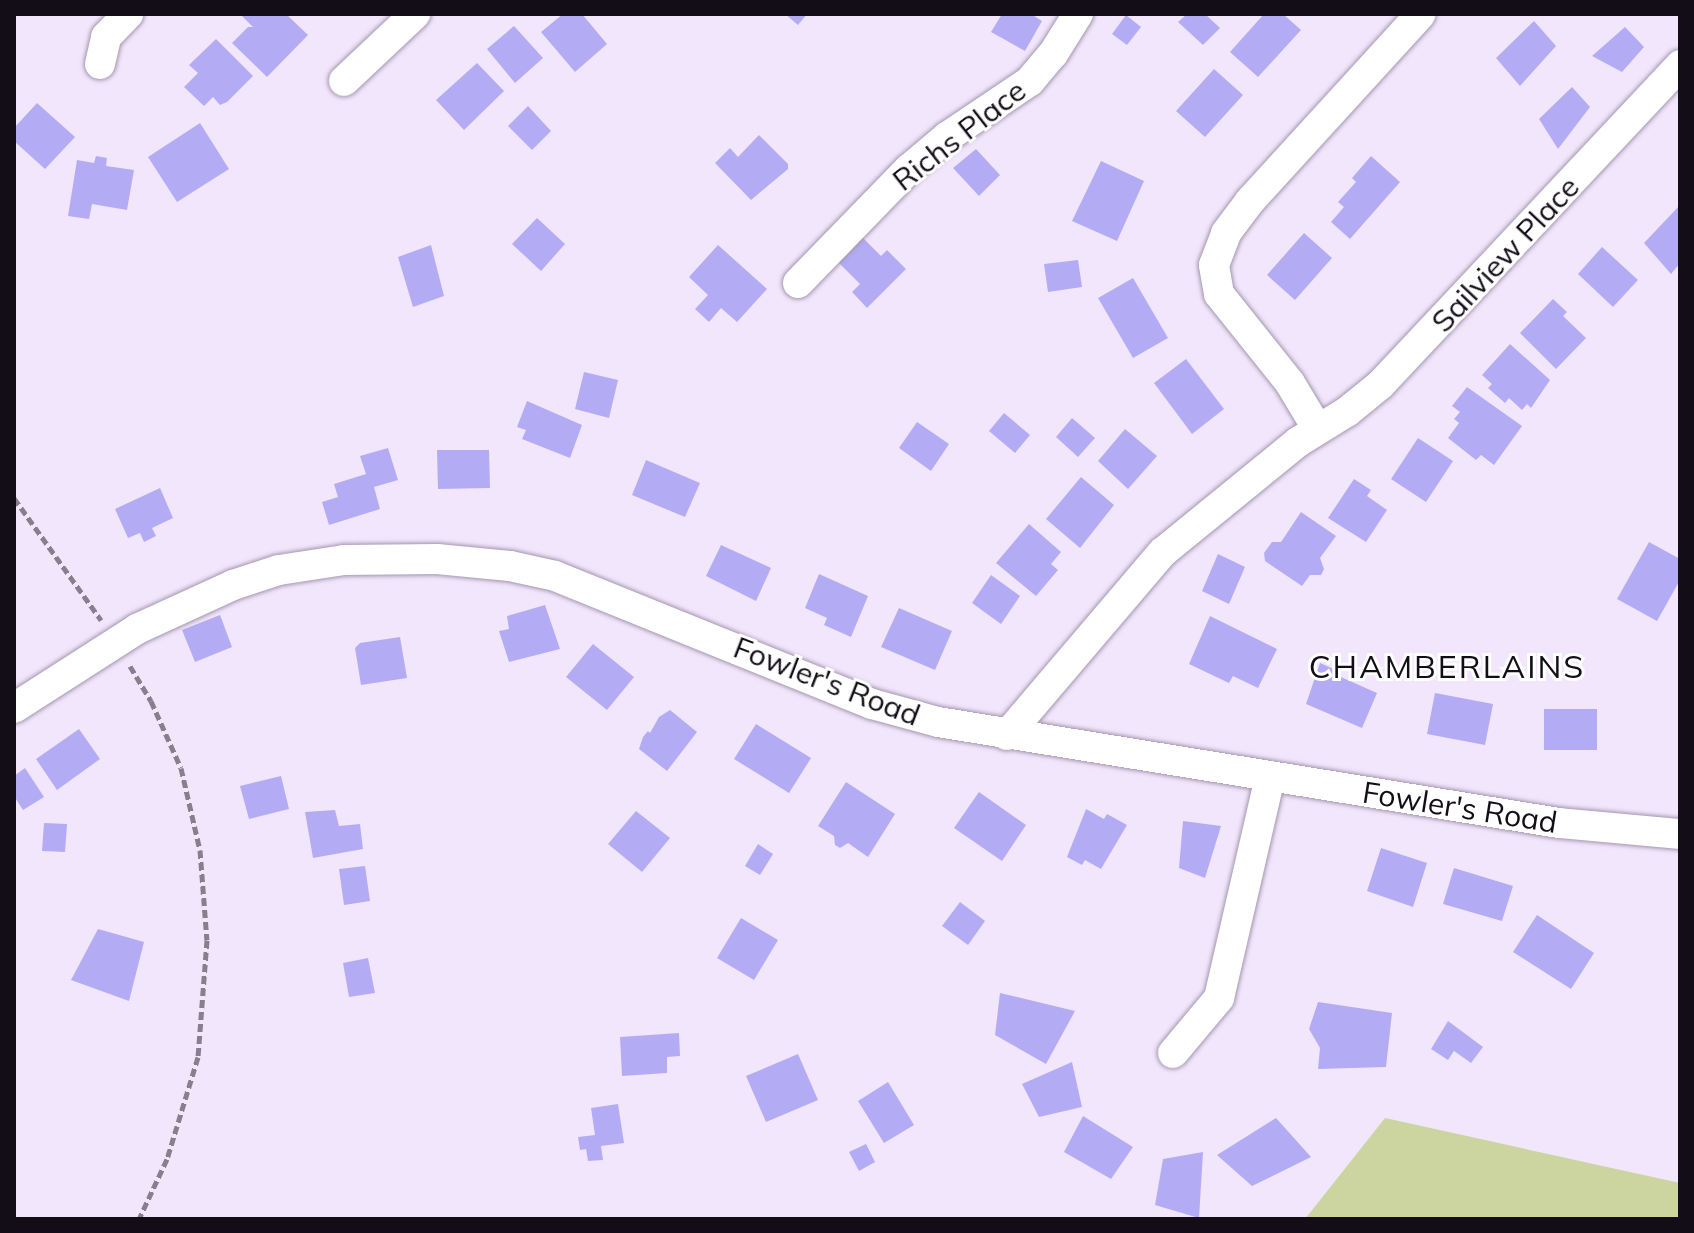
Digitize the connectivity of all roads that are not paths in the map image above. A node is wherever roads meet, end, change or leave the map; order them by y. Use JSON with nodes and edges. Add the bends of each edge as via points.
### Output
{"nodes":[{"id":1,"x":128,"y":14,"type":"edge"},
{"id":2,"x":415,"y":14,"type":"edge"},
{"id":3,"x":1078,"y":14,"type":"edge"},
{"id":4,"x":1421,"y":14,"type":"edge"},
{"id":5,"x":100,"y":64,"type":"dead end"},
{"id":6,"x":1680,"y":65,"type":"edge"},
{"id":7,"x":344,"y":81,"type":"dead end"},
{"id":8,"x":798,"y":283,"type":"dead end"},
{"id":9,"x":1317,"y":428,"type":"junction"},
{"id":10,"x":14,"y":708,"type":"edge"},
{"id":11,"x":1007,"y":735,"type":"junction"},
{"id":12,"x":1270,"y":777,"type":"junction"},
{"id":13,"x":1680,"y":834,"type":"edge"},
{"id":14,"x":1173,"y":1053,"type":"dead end"}],
"edges":[{"from":1,"to":5,"type":"street","via":[[106,37]]},
{"from":2,"to":7,"type":"street"},
{"from":3,"to":8,"type":"street","name":"Richs Place","via":[[1030,81],[909,169]]},
{"from":4,"to":9,"type":"street","via":[[1250,201],[1216,257],[1219,294],[1290,383]]},
{"from":6,"to":9,"type":"street","name":"Sailview Place","via":[[1399,367],[1363,400]]},
{"from":9,"to":11,"type":"street","name":"Sailview Place","via":[[1163,552]]},
{"from":10,"to":11,"type":"street","name":"Fowler's Road","via":[[186,604],[279,570],[388,557],[487,563],[577,583],[872,704]]},
{"from":11,"to":12,"type":"street","name":"Fowler's Road"},
{"from":12,"to":13,"type":"street","name":"Fowler's Road","via":[[1559,823]]},
{"from":12,"to":14,"type":"street","via":[[1219,998]]}]}
